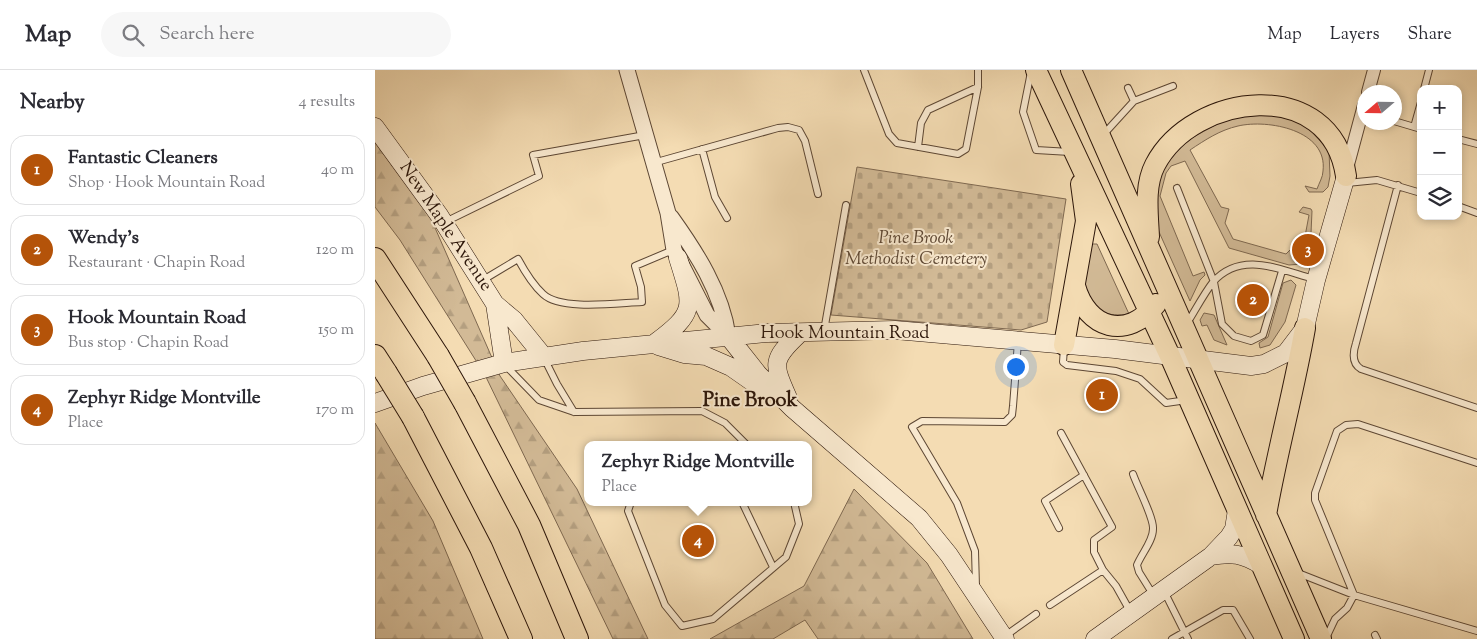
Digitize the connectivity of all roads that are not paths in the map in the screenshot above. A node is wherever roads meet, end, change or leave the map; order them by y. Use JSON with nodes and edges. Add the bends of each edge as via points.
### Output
{"nodes":[{"id":1,"x":627,"y":70,"type":"edge"},
{"id":2,"x":864,"y":70,"type":"edge"},
{"id":3,"x":978,"y":70,"type":"edge"},
{"id":4,"x":1031,"y":70,"type":"edge"},
{"id":5,"x":1036,"y":70,"type":"edge"},
{"id":6,"x":1071,"y":70,"type":"edge"},
{"id":7,"x":1373,"y":70,"type":"edge"},
{"id":8,"x":1429,"y":70,"type":"edge"},
{"id":9,"x":1370,"y":85,"type":"edge"},
{"id":10,"x":1425,"y":85,"type":"edge"},
{"id":11,"x":977,"y":86,"type":"junction"},
{"id":12,"x":1173,"y":86,"type":"dead end"},
{"id":13,"x":1128,"y":88,"type":"dead end"},
{"id":14,"x":1134,"y":101,"type":"junction"},
{"id":15,"x":1402,"y":123,"type":"edge"},
{"id":16,"x":375,"y":127,"type":"edge"},
{"id":17,"x":1417,"y":128,"type":"edge"},
{"id":18,"x":1358,"y":130,"type":"edge"},
{"id":19,"x":645,"y":135,"type":"junction"},
{"id":20,"x":1100,"y":138,"type":"junction"},
{"id":21,"x":1462,"y":140,"type":"edge"},
{"id":22,"x":1477,"y":144,"type":"edge"},
{"id":23,"x":918,"y":147,"type":"junction"},
{"id":24,"x":702,"y":149,"type":"junction"},
{"id":25,"x":1074,"y":152,"type":"junction"},
{"id":26,"x":652,"y":163,"type":"junction"},
{"id":27,"x":1344,"y":180,"type":"junction"},
{"id":28,"x":1398,"y":185,"type":"junction"},
{"id":29,"x":1177,"y":188,"type":"dead end"},
{"id":30,"x":1417,"y":192,"type":"edge"},
{"id":31,"x":818,"y":194,"type":"dead end"},
{"id":32,"x":846,"y":205,"type":"dead end"},
{"id":33,"x":1462,"y":207,"type":"edge"},
{"id":34,"x":668,"y":213,"type":"junction"},
{"id":35,"x":1477,"y":213,"type":"edge"},
{"id":36,"x":727,"y":218,"type":"dead end"},
{"id":37,"x":444,"y":223,"type":"junction"},
{"id":38,"x":1149,"y":249,"type":"junction"},
{"id":39,"x":676,"y":254,"type":"junction"},
{"id":40,"x":375,"y":259,"type":"edge"},
{"id":41,"x":1282,"y":271,"type":"junction"},
{"id":42,"x":481,"y":280,"type":"junction"},
{"id":43,"x":1316,"y":280,"type":"junction"},
{"id":44,"x":1214,"y":282,"type":"junction"},
{"id":45,"x":1075,"y":286,"type":"junction"},
{"id":46,"x":1167,"y":290,"type":"junction"},
{"id":47,"x":495,"y":304,"type":"junction"},
{"id":48,"x":1149,"y":313,"type":"junction"},
{"id":49,"x":1184,"y":328,"type":"junction"},
{"id":50,"x":1305,"y":328,"type":"junction"},
{"id":51,"x":824,"y":332,"type":"junction"},
{"id":52,"x":799,"y":334,"type":"junction"},
{"id":53,"x":728,"y":336,"type":"junction"},
{"id":54,"x":1018,"y":341,"type":"junction"},
{"id":55,"x":653,"y":344,"type":"junction"},
{"id":56,"x":1064,"y":345,"type":"junction"},
{"id":57,"x":543,"y":356,"type":"junction"},
{"id":58,"x":1170,"y":356,"type":"junction"},
{"id":59,"x":1198,"y":360,"type":"junction"},
{"id":60,"x":504,"y":363,"type":"junction"},
{"id":61,"x":380,"y":365,"type":"edge"},
{"id":62,"x":1189,"y":400,"type":"junction"},
{"id":63,"x":375,"y":403,"type":"edge"},
{"id":64,"x":792,"y":408,"type":"junction"},
{"id":65,"x":1477,"y":408,"type":"edge"},
{"id":66,"x":574,"y":412,"type":"junction"},
{"id":67,"x":1061,"y":433,"type":"dead end"},
{"id":68,"x":743,"y":441,"type":"edge"},
{"id":69,"x":1477,"y":463,"type":"edge"},
{"id":70,"x":1133,"y":474,"type":"dead end"},
{"id":71,"x":1084,"y":475,"type":"junction"},
{"id":72,"x":630,"y":506,"type":"edge"},
{"id":73,"x":744,"y":506,"type":"edge"},
{"id":74,"x":795,"y":506,"type":"edge"},
{"id":75,"x":1237,"y":510,"type":"junction"},
{"id":76,"x":1266,"y":515,"type":"junction"},
{"id":77,"x":1059,"y":528,"type":"dead end"},
{"id":78,"x":1211,"y":556,"type":"junction"},
{"id":79,"x":1261,"y":565,"type":"junction"},
{"id":80,"x":773,"y":567,"type":"junction"},
{"id":81,"x":1103,"y":570,"type":"junction"},
{"id":82,"x":1290,"y":570,"type":"junction"},
{"id":83,"x":976,"y":593,"type":"junction"},
{"id":84,"x":1160,"y":594,"type":"junction"},
{"id":85,"x":1354,"y":595,"type":"junction"},
{"id":86,"x":1050,"y":605,"type":"dead end"},
{"id":87,"x":1036,"y":614,"type":"dead end"},
{"id":88,"x":1132,"y":614,"type":"junction"},
{"id":89,"x":1477,"y":631,"type":"edge"},
{"id":90,"x":1186,"y":636,"type":"edge"},
{"id":91,"x":1004,"y":638,"type":"edge"},
{"id":92,"x":521,"y":639,"type":"edge"},
{"id":93,"x":577,"y":639,"type":"edge"},
{"id":94,"x":1095,"y":639,"type":"edge"},
{"id":95,"x":1172,"y":639,"type":"edge"},
{"id":96,"x":1250,"y":639,"type":"edge"},
{"id":97,"x":1294,"y":639,"type":"edge"},
{"id":98,"x":1321,"y":639,"type":"edge"},
{"id":99,"x":1325,"y":639,"type":"edge"}],
"edges":[{"from":1,"to":19,"type":"street"},
{"from":2,"to":23,"type":"lane","via":[[889,134],[897,144]]},
{"from":3,"to":11,"type":"lane"},
{"from":4,"to":25,"type":"lane","via":[[1023,112],[1036,150]]},
{"from":5,"to":25,"type":"highway"},
{"from":6,"to":20,"type":"highway"},
{"from":7,"to":9,"type":"street"},
{"from":8,"to":10,"type":"lane"},
{"from":11,"to":23,"type":"lane","via":[[928,110],[921,123]]},
{"from":11,"to":23,"type":"lane","via":[[966,148],[958,154]]},
{"from":12,"to":14,"type":"lane"},
{"from":13,"to":14,"type":"lane"},
{"from":14,"to":20,"type":"lane"},
{"from":15,"to":17,"type":"lane"},
{"from":16,"to":37,"type":"main road","name":"New Maple Avenue"},
{"from":18,"to":27,"type":"street"},
{"from":19,"to":26,"type":"street"},
{"from":19,"to":37,"type":"lane","via":[[533,155],[539,176]]},
{"from":20,"to":38,"type":"highway"},
{"from":21,"to":22,"type":"lane"},
{"from":24,"to":26,"type":"lane"},
{"from":24,"to":31,"type":"lane","via":[[778,128],[799,130],[805,141]]},
{"from":24,"to":36,"type":"lane","via":[[715,197]]},
{"from":25,"to":45,"type":"highway","via":[[1086,221]]},
{"from":25,"to":48,"type":"highway"},
{"from":26,"to":34,"type":"street"},
{"from":27,"to":28,"type":"lane"},
{"from":27,"to":38,"type":"highway","via":[[1341,155],[1332,138],[1306,115],[1279,106],[1257,106],[1220,113],[1186,130],[1165,149],[1155,165],[1148,190]]},
{"from":27,"to":43,"type":"main road"},
{"from":28,"to":30,"type":"lane"},
{"from":28,"to":65,"type":"lane","via":[[1355,343],[1355,363],[1361,369]]},
{"from":29,"to":44,"type":"lane"},
{"from":32,"to":51,"type":"lane"},
{"from":33,"to":35,"type":"lane"},
{"from":34,"to":39,"type":"street"},
{"from":34,"to":53,"type":"street","via":[[690,244],[724,310]]},
{"from":37,"to":42,"type":"main road","name":"New Maple Avenue"},
{"from":38,"to":46,"type":"highway"},
{"from":39,"to":42,"type":"lane","via":[[635,266],[641,302],[566,304],[544,296],[518,259]]},
{"from":39,"to":53,"type":"street","via":[[707,315]]},
{"from":39,"to":55,"type":"main road","via":[[689,293],[687,312],[676,327]]},
{"from":40,"to":93,"type":"highway","bridge":true,"via":[[465,402],[529,525]]},
{"from":41,"to":43,"type":"lane"},
{"from":41,"to":44,"type":"lane","via":[[1259,264],[1238,264]]},
{"from":41,"to":44,"type":"lane","via":[[1263,334],[1251,341],[1234,336],[1222,324]]},
{"from":42,"to":47,"type":"main road","name":"New Maple Avenue"},
{"from":43,"to":50,"type":"main road"},
{"from":44,"to":49,"type":"lane"},
{"from":45,"to":48,"type":"highway","via":[[1087,312],[1101,323],[1120,326]]},
{"from":45,"to":56,"type":"highway"},
{"from":46,"to":48,"type":"highway"},
{"from":46,"to":49,"type":"highway"},
{"from":47,"to":57,"type":"main road","name":"New Maple Avenue","via":[[514,320]]},
{"from":47,"to":60,"type":"main road","name":"New Maple Avenue"},
{"from":48,"to":58,"type":"highway"},
{"from":49,"to":59,"type":"highway"},
{"from":50,"to":59,"type":"main road","name":"Hook Mountain Road","via":[[1286,353],[1264,364],[1251,366]]},
{"from":50,"to":76,"type":"highway"},
{"from":51,"to":52,"type":"main road","name":"Hook Mountain Road"},
{"from":51,"to":54,"type":"main road","name":"Hook Mountain Road","via":[[895,330]]},
{"from":52,"to":53,"type":"main road","name":"Hook Mountain Road"},
{"from":52,"to":64,"type":"main road","via":[[779,354],[777,365]]},
{"from":53,"to":55,"type":"main road","name":"Hook Mountain Road"},
{"from":53,"to":64,"type":"main road","via":[[758,374]]},
{"from":54,"to":56,"type":"main road","name":"Hook Mountain Road"},
{"from":54,"to":83,"type":"lane","via":[[1012,415],[1005,422],[922,421],[911,427],[957,503],[975,551]]},
{"from":55,"to":57,"type":"main road","name":"Hook Mountain Road"},
{"from":55,"to":64,"type":"main road","via":[[684,354],[706,356],[731,368]]},
{"from":56,"to":58,"type":"main road","name":"Hook Mountain Road"},
{"from":56,"to":62,"type":"lane","via":[[1063,362],[1067,365],[1116,371],[1140,379],[1166,403]]},
{"from":57,"to":60,"type":"main road","name":"Hook Mountain Road"},
{"from":57,"to":66,"type":"lane"},
{"from":58,"to":59,"type":"main road","name":"Hook Mountain Road"},
{"from":58,"to":62,"type":"highway"},
{"from":59,"to":76,"type":"highway"},
{"from":60,"to":63,"type":"main road","name":"Hook Mountain Road"},
{"from":60,"to":66,"type":"lane","via":[[539,400]]},
{"from":61,"to":92,"type":"highway","bridge":true,"via":[[413,417],[481,548]]},
{"from":62,"to":75,"type":"highway"},
{"from":64,"to":83,"type":"main road","via":[[919,518]]},
{"from":66,"to":68,"type":"lane","via":[[702,411],[725,423]]},
{"from":67,"to":71,"type":"lane"},
{"from":69,"to":85,"type":"lane","via":[[1358,424],[1341,427],[1337,431],[1315,500]]},
{"from":70,"to":84,"type":"lane","via":[[1153,529],[1137,565],[1139,572]]},
{"from":71,"to":77,"type":"lane","via":[[1045,501]]},
{"from":71,"to":81,"type":"lane","via":[[1112,527],[1094,540],[1094,552]]},
{"from":72,"to":80,"type":"lane","via":[[628,510],[665,605],[682,626],[713,619]]},
{"from":73,"to":80,"type":"lane"},
{"from":74,"to":80,"type":"lane","via":[[799,524],[786,557]]},
{"from":75,"to":78,"type":"main road","via":[[1229,537]]},
{"from":75,"to":79,"type":"highway"},
{"from":76,"to":82,"type":"highway"},
{"from":78,"to":79,"type":"main road","via":[[1242,554]]},
{"from":78,"to":84,"type":"main road"},
{"from":79,"to":97,"type":"highway"},
{"from":81,"to":86,"type":"lane"},
{"from":81,"to":88,"type":"lane"},
{"from":82,"to":85,"type":"lane"},
{"from":82,"to":98,"type":"highway"},
{"from":83,"to":91,"type":"main road"},
{"from":84,"to":88,"type":"main road"},
{"from":84,"to":90,"type":"lane"},
{"from":85,"to":89,"type":"lane"},
{"from":85,"to":99,"type":"lane","via":[[1347,608],[1335,619]]},
{"from":87,"to":91,"type":"lane"},
{"from":88,"to":94,"type":"main road"},
{"from":90,"to":95,"type":"lane"},
{"from":90,"to":96,"type":"lane","via":[[1223,610],[1233,610]]}]}
